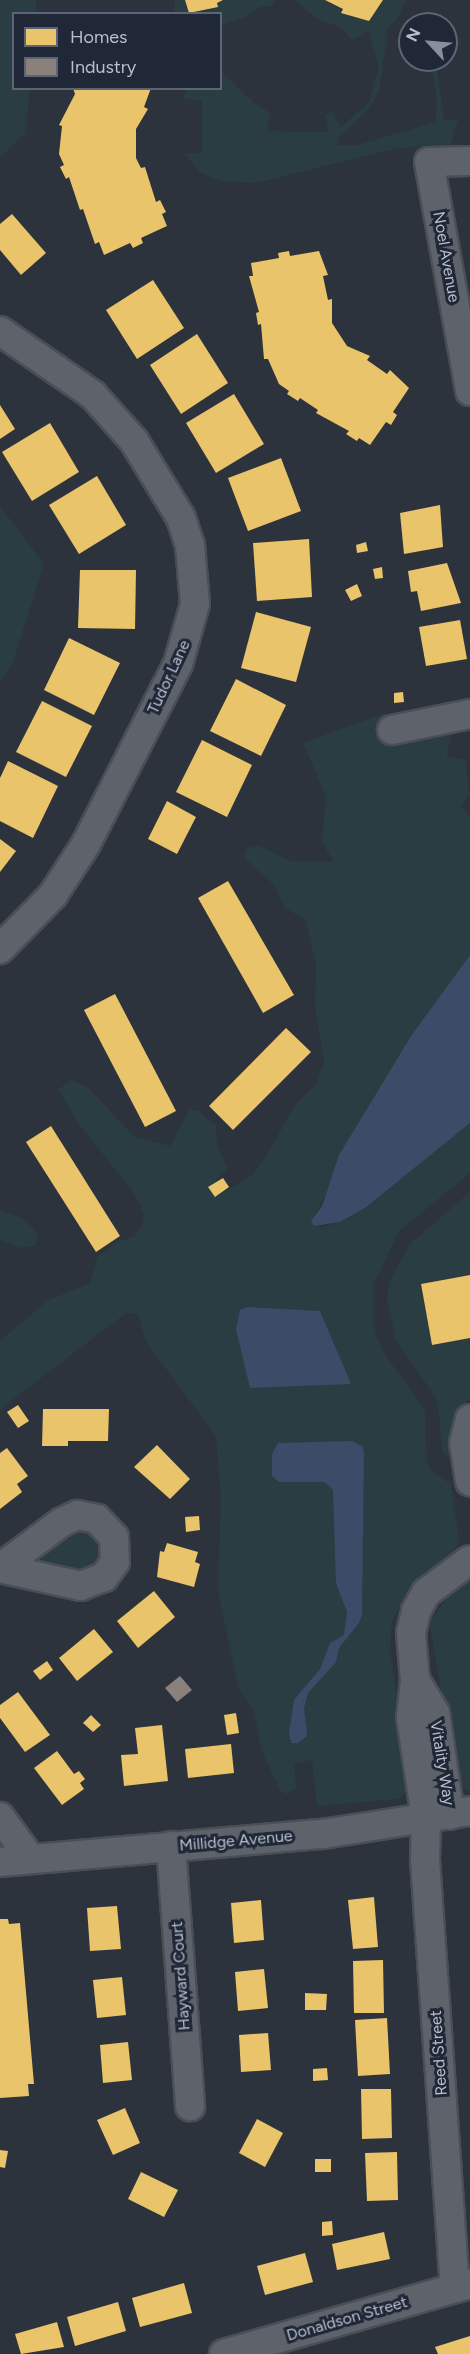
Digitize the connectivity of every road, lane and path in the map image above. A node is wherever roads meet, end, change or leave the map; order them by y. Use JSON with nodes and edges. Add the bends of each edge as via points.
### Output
{"nodes":[{"id":1,"x":470,"y":161,"type":"edge"},
{"id":2,"x":0,"y":331,"type":"edge"},
{"id":3,"x":470,"y":391,"type":"edge"},
{"id":4,"x":470,"y":714,"type":"edge"},
{"id":5,"x":392,"y":730,"type":"dead end"},
{"id":6,"x":0,"y":949,"type":"edge"},
{"id":7,"x":470,"y":1419,"type":"edge"},
{"id":8,"x":469,"y":1477,"type":"edge"},
{"id":9,"x":470,"y":1560,"type":"edge"},
{"id":10,"x":449,"y":1815,"type":"edge"},
{"id":11,"x":0,"y":1817,"type":"edge"},
{"id":12,"x":171,"y":1846,"type":"junction"},
{"id":13,"x":30,"y":1858,"type":"junction"},
{"id":14,"x":0,"y":1862,"type":"edge"},
{"id":15,"x":190,"y":2106,"type":"dead end"},
{"id":16,"x":462,"y":2286,"type":"edge"},
{"id":17,"x":224,"y":2354,"type":"edge"}],
"edges":[{"from":1,"to":3,"type":"street","name":"Noel Avenue","via":[[429,162]]},
{"from":2,"to":6,"type":"street","name":"Tudor Lane","via":[[93,395],[134,441],[181,518],[190,545],[195,604],[178,664],[86,844],[53,895]]},
{"from":4,"to":5,"type":"street"},
{"from":7,"to":8,"type":"street","via":[[464,1443]]},
{"from":9,"to":10,"type":"street","name":"Vitality Way","via":[[455,1567],[426,1593],[416,1611],[411,1644],[415,1680],[411,1717]]},
{"from":10,"to":12,"type":"street","name":"Millidge Avenue","via":[[323,1834]]},
{"from":10,"to":16,"type":"street","name":"Reed Street","via":[[425,1860]]},
{"from":11,"to":13,"type":"street"},
{"from":12,"to":13,"type":"street","name":"Millidge Avenue"},
{"from":12,"to":15,"type":"street","name":"Hayward Court"},
{"from":13,"to":14,"type":"street","name":"Millidge Avenue"},
{"from":16,"to":17,"type":"street","name":"Donaldson Street"}]}
